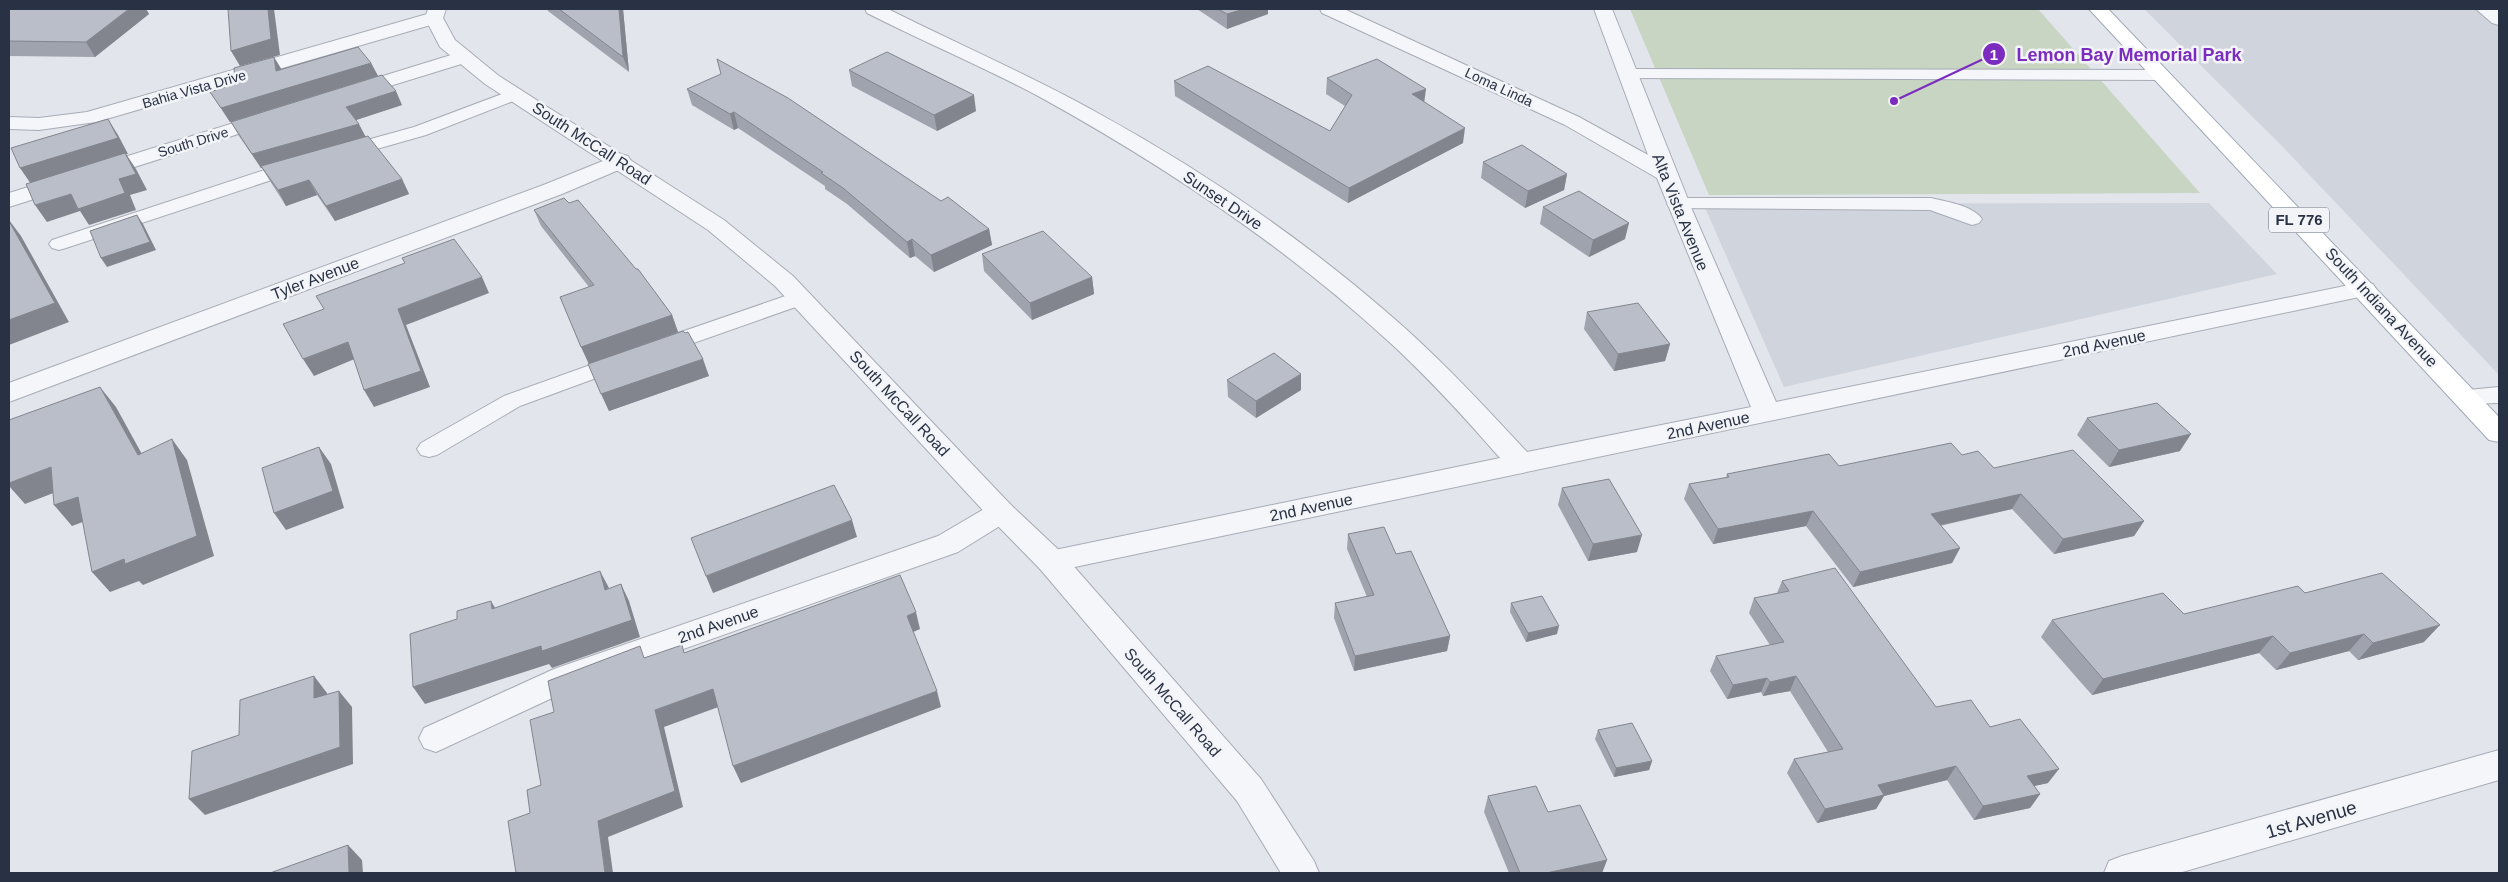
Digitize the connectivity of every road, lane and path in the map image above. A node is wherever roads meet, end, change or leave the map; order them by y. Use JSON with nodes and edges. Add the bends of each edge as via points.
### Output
{"nodes":[{"id":1,"x":874,"y":9,"type":"edge"},
{"id":2,"x":1329,"y":9,"type":"edge"},
{"id":3,"x":1604,"y":9,"type":"edge"},
{"id":4,"x":2098,"y":9,"type":"edge"},
{"id":5,"x":2485,"y":9,"type":"edge"},
{"id":6,"x":435,"y":14,"type":"edge"},
{"id":7,"x":2499,"y":19,"type":"edge"},
{"id":8,"x":464,"y":57,"type":"junction"},
{"id":9,"x":1628,"y":74,"type":"junction"},
{"id":10,"x":2161,"y":75,"type":"junction"},
{"id":11,"x":515,"y":94,"type":"junction"},
{"id":12,"x":331,"y":98,"type":"edge"},
{"id":13,"x":284,"y":114,"type":"edge"},
{"id":14,"x":9,"y":123,"type":"edge"},
{"id":15,"x":620,"y":161,"type":"junction"},
{"id":16,"x":1665,"y":174,"type":"junction"},
{"id":17,"x":9,"y":200,"type":"edge"},
{"id":18,"x":1677,"y":204,"type":"junction"},
{"id":19,"x":1972,"y":219,"type":"dead end"},
{"id":20,"x":59,"y":244,"type":"dead end"},
{"id":21,"x":2364,"y":289,"type":"junction"},
{"id":22,"x":800,"y":298,"type":"junction"},
{"id":23,"x":9,"y":393,"type":"edge"},
{"id":24,"x":2499,"y":395,"type":"edge"},
{"id":25,"x":2465,"y":396,"type":"junction"},
{"id":26,"x":1767,"y":412,"type":"junction"},
{"id":27,"x":2499,"y":433,"type":"edge"},
{"id":28,"x":428,"y":448,"type":"dead end"},
{"id":29,"x":1521,"y":463,"type":"junction"},
{"id":30,"x":1001,"y":512,"type":"junction"},
{"id":31,"x":1051,"y":561,"type":"junction"},
{"id":32,"x":436,"y":738,"type":"dead end"},
{"id":33,"x":2499,"y":765,"type":"edge"},
{"id":34,"x":1302,"y":873,"type":"edge"},
{"id":35,"x":2122,"y":873,"type":"edge"}],
"edges":[{"from":1,"to":29,"type":"street","name":"Sunset Drive","via":[[1046,92],[1118,132],[1210,190],[1293,249],[1379,318],[1444,380]]},
{"from":2,"to":16,"type":"street","name":"Loma Linda","via":[[1572,121]]},
{"from":3,"to":9,"type":"street","name":"Alta Vista Avenue"},
{"from":4,"to":10,"type":"main road","name":"South Indiana Avenue","number":"FL 776"},
{"from":5,"to":7,"type":"street"},
{"from":6,"to":8,"type":"street","name":"South McCall Road","via":[[447,43]]},
{"from":6,"to":14,"type":"street","name":"Bahia Vista Drive","via":[[89,118],[39,124]]},
{"from":8,"to":11,"type":"street","name":"South McCall Road"},
{"from":8,"to":12,"type":"street"},
{"from":9,"to":10,"type":"lane"},
{"from":9,"to":16,"type":"street","name":"Alta Vista Avenue"},
{"from":10,"to":21,"type":"main road","name":"South Indiana Avenue","number":"FL 776"},
{"from":11,"to":15,"type":"street","name":"South McCall Road"},
{"from":11,"to":20,"type":"lane","via":[[420,131],[229,186]]},
{"from":13,"to":17,"type":"street","name":"South Drive"},
{"from":15,"to":22,"type":"street","name":"South McCall Road","via":[[716,226]]},
{"from":15,"to":23,"type":"street","name":"Tyler Avenue","via":[[554,189]]},
{"from":16,"to":18,"type":"street","name":"Alta Vista Avenue"},
{"from":18,"to":19,"type":"lane","via":[[1931,204]]},
{"from":18,"to":26,"type":"street","name":"Alta Vista Avenue"},
{"from":21,"to":25,"type":"main road","name":"South Indiana Avenue","number":"FL 776"},
{"from":21,"to":26,"type":"street","name":"2nd Avenue"},
{"from":22,"to":28,"type":"lane","via":[[512,400]]},
{"from":22,"to":30,"type":"street","name":"South McCall Road"},
{"from":24,"to":25,"type":"lane"},
{"from":25,"to":27,"type":"main road","name":"South Indiana Avenue","number":"FL 776"},
{"from":26,"to":29,"type":"street","name":"2nd Avenue"},
{"from":29,"to":31,"type":"street","name":"2nd Avenue"},
{"from":30,"to":31,"type":"street","name":"South McCall Road"},
{"from":30,"to":32,"type":"street","name":"2nd Avenue","via":[[948,544],[565,678]]},
{"from":31,"to":34,"type":"street","name":"South McCall Road","via":[[1249,790]]},
{"from":33,"to":35,"type":"street","name":"1st Avenue"}]}
